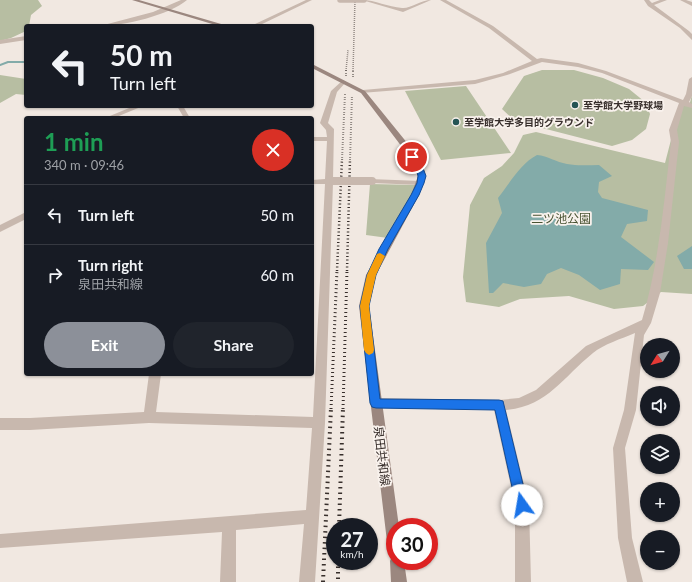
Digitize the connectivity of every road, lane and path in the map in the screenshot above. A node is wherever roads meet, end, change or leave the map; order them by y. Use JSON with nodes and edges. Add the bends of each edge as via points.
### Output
{"nodes":[{"id":1,"x":134,"y":0,"type":"edge"},
{"id":2,"x":185,"y":0,"type":"edge"},
{"id":3,"x":310,"y":0,"type":"edge"},
{"id":4,"x":335,"y":0,"type":"edge"},
{"id":5,"x":340,"y":0,"type":"edge"},
{"id":6,"x":364,"y":0,"type":"edge"},
{"id":7,"x":429,"y":0,"type":"edge"},
{"id":8,"x":442,"y":0,"type":"edge"},
{"id":9,"x":646,"y":0,"type":"edge"},
{"id":10,"x":665,"y":0,"type":"edge"},
{"id":11,"x":682,"y":0,"type":"edge"},
{"id":12,"x":692,"y":4,"type":"edge"},
{"id":13,"x":650,"y":5,"type":"junction"},
{"id":14,"x":166,"y":10,"type":"junction"},
{"id":15,"x":113,"y":24,"type":"edge"},
{"id":16,"x":218,"y":24,"type":"edge"},
{"id":17,"x":258,"y":24,"type":"edge"},
{"id":18,"x":24,"y":38,"type":"edge"},
{"id":19,"x":692,"y":38,"type":"edge"},
{"id":20,"x":0,"y":42,"type":"edge"},
{"id":21,"x":537,"y":62,"type":"junction"},
{"id":22,"x":314,"y":67,"type":"edge"},
{"id":23,"x":692,"y":79,"type":"edge"},
{"id":24,"x":343,"y":82,"type":"junction"},
{"id":25,"x":363,"y":92,"type":"junction"},
{"id":26,"x":689,"y":104,"type":"edge"},
{"id":27,"x":135,"y":108,"type":"edge"},
{"id":28,"x":113,"y":116,"type":"edge"},
{"id":29,"x":331,"y":139,"type":"junction"},
{"id":30,"x":314,"y":140,"type":"edge"},
{"id":31,"x":331,"y":181,"type":"junction"},
{"id":32,"x":314,"y":182,"type":"edge"},
{"id":33,"x":421,"y":183,"type":"junction"},
{"id":34,"x":24,"y":216,"type":"edge"},
{"id":35,"x":0,"y":229,"type":"edge"},
{"id":36,"x":317,"y":323,"type":"edge"},
{"id":37,"x":646,"y":323,"type":"junction"},
{"id":38,"x":155,"y":376,"type":"edge"},
{"id":39,"x":376,"y":403,"type":"junction"},
{"id":40,"x":499,"y":405,"type":"junction"},
{"id":41,"x":150,"y":417,"type":"junction"},
{"id":42,"x":319,"y":423,"type":"junction"},
{"id":43,"x":0,"y":424,"type":"edge"},
{"id":44,"x":312,"y":516,"type":"junction"},
{"id":45,"x":391,"y":518,"type":"edge"},
{"id":46,"x":229,"y":524,"type":"junction"},
{"id":47,"x":0,"y":541,"type":"edge"},
{"id":48,"x":398,"y":570,"type":"edge"},
{"id":49,"x":228,"y":582,"type":"edge"},
{"id":50,"x":307,"y":582,"type":"edge"},
{"id":51,"x":400,"y":582,"type":"edge"},
{"id":52,"x":523,"y":582,"type":"edge"},
{"id":53,"x":635,"y":582,"type":"edge"}],
"edges":[{"from":1,"to":14,"type":"main road"},
{"from":2,"to":14,"type":"street"},
{"from":3,"to":17,"type":"street"},
{"from":4,"to":5,"type":"street"},
{"from":5,"to":6,"type":"street","bridge":true},
{"from":6,"to":7,"type":"street","via":[[403,10]]},
{"from":8,"to":21,"type":"street","via":[[491,27]]},
{"from":9,"to":13,"type":"street"},
{"from":10,"to":13,"type":"street"},
{"from":11,"to":12,"type":"street"},
{"from":13,"to":19,"type":"street","via":[[686,29]]},
{"from":14,"to":15,"type":"street"},
{"from":14,"to":16,"type":"main road"},
{"from":18,"to":20,"type":"street"},
{"from":21,"to":25,"type":"street","via":[[475,82]]},
{"from":21,"to":26,"type":"street","via":[[541,60],[585,66]]},
{"from":22,"to":24,"type":"main road"},
{"from":23,"to":26,"type":"street"},
{"from":24,"to":25,"type":"main road"},
{"from":24,"to":29,"type":"street","via":[[334,91],[325,118],[324,123],[330,129]]},
{"from":25,"to":33,"type":"main road","via":[[419,168]]},
{"from":26,"to":37,"type":"street","via":[[681,105],[673,130],[675,142],[663,243],[655,293]]},
{"from":27,"to":28,"type":"street"},
{"from":29,"to":30,"type":"street"},
{"from":29,"to":31,"type":"street"},
{"from":31,"to":32,"type":"street"},
{"from":31,"to":33,"type":"street","bridge":true},
{"from":31,"to":36,"type":"street"},
{"from":33,"to":39,"type":"main road","name":"泉田共和線","via":[[371,275],[364,306]]},
{"from":34,"to":35,"type":"street"},
{"from":36,"to":42,"type":"street"},
{"from":37,"to":40,"type":"street","via":[[590,349],[540,394],[520,403]]},
{"from":37,"to":53,"type":"street","via":[[639,335],[630,410],[620,448],[625,538]]},
{"from":38,"to":41,"type":"street"},
{"from":39,"to":40,"type":"street"},
{"from":39,"to":45,"type":"main road","name":"泉田共和線"},
{"from":40,"to":52,"type":"street","via":[[522,505]]},
{"from":41,"to":42,"type":"street"},
{"from":41,"to":43,"type":"street"},
{"from":42,"to":44,"type":"street"},
{"from":44,"to":46,"type":"street"},
{"from":44,"to":50,"type":"street"},
{"from":46,"to":47,"type":"street"},
{"from":46,"to":49,"type":"street"},
{"from":48,"to":51,"type":"main road"}]}
